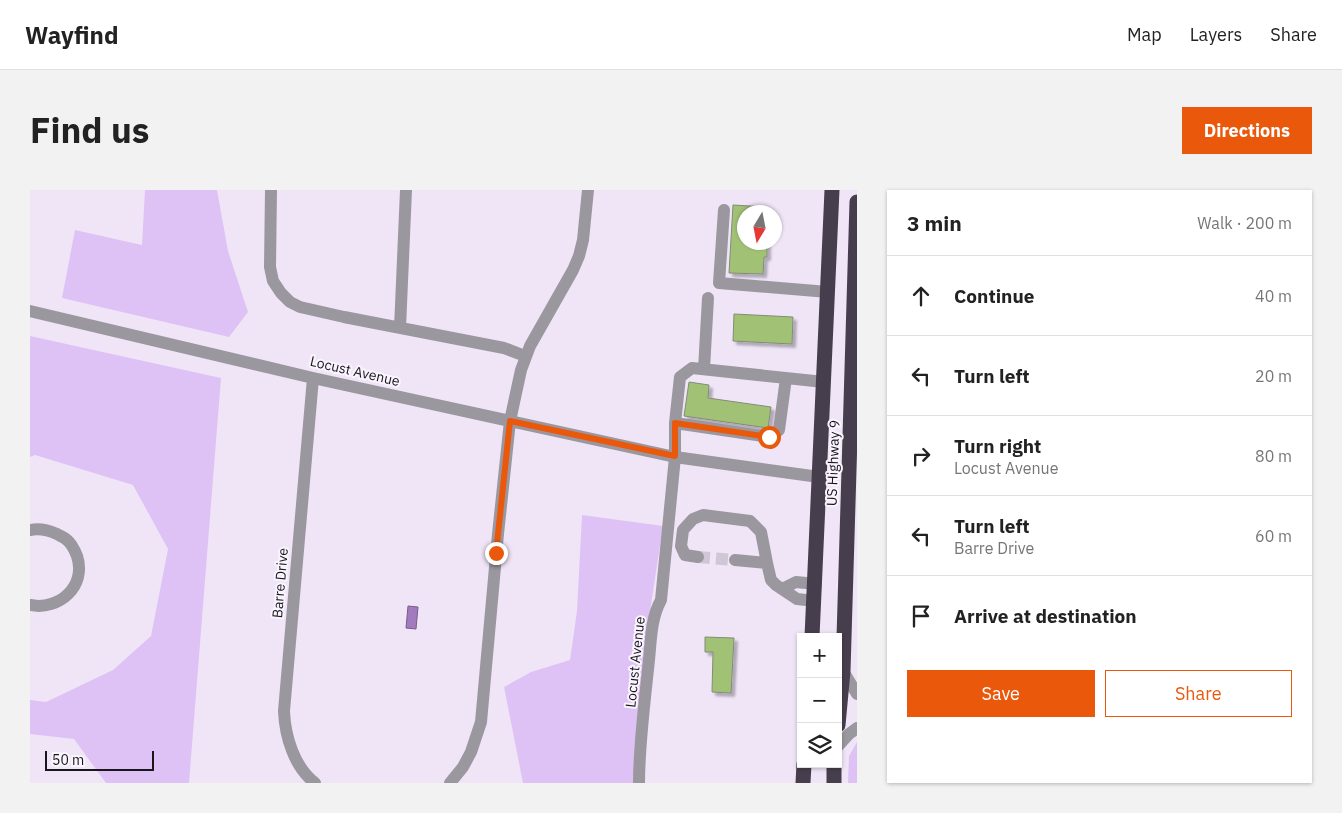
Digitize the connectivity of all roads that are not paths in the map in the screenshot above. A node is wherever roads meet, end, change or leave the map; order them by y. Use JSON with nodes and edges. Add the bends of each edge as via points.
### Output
{"nodes":[{"id":1,"x":271,"y":190,"type":"edge"},
{"id":2,"x":406,"y":190,"type":"edge"},
{"id":3,"x":588,"y":190,"type":"edge"},
{"id":4,"x":832,"y":190,"type":"edge"},
{"id":5,"x":857,"y":202,"type":"edge"},
{"id":6,"x":724,"y":210,"type":"dead end"},
{"id":7,"x":857,"y":236,"type":"edge"},
{"id":8,"x":828,"y":292,"type":"junction"},
{"id":9,"x":856,"y":294,"type":"edge"},
{"id":10,"x":708,"y":298,"type":"dead end"},
{"id":11,"x":30,"y":311,"type":"edge"},
{"id":12,"x":400,"y":328,"type":"junction"},
{"id":13,"x":526,"y":356,"type":"junction"},
{"id":14,"x":704,"y":369,"type":"junction"},
{"id":15,"x":313,"y":378,"type":"junction"},
{"id":16,"x":786,"y":378,"type":"junction"},
{"id":17,"x":824,"y":382,"type":"junction"},
{"id":18,"x":510,"y":421,"type":"junction"},
{"id":19,"x":675,"y":423,"type":"junction"},
{"id":20,"x":853,"y":442,"type":"edge"},
{"id":21,"x":675,"y":456,"type":"junction"},
{"id":22,"x":819,"y":477,"type":"junction"},
{"id":23,"x":30,"y":530,"type":"edge"},
{"id":24,"x":852,"y":547,"type":"edge"},
{"id":25,"x":698,"y":557,"type":"tunnel mouth"},
{"id":26,"x":735,"y":560,"type":"tunnel mouth"},
{"id":27,"x":767,"y":563,"type":"junction"},
{"id":28,"x":816,"y":584,"type":"junction"},
{"id":29,"x":782,"y":589,"type":"junction"},
{"id":30,"x":815,"y":601,"type":"junction"},
{"id":31,"x":30,"y":605,"type":"edge"},
{"id":32,"x":812,"y":633,"type":"edge"},
{"id":33,"x":843,"y":671,"type":"junction"},
{"id":34,"x":857,"y":694,"type":"edge"},
{"id":35,"x":838,"y":723,"type":"edge"},
{"id":36,"x":857,"y":728,"type":"edge"},
{"id":37,"x":842,"y":742,"type":"edge"},
{"id":38,"x":804,"y":768,"type":"edge"},
{"id":39,"x":834,"y":768,"type":"edge"},
{"id":40,"x":307,"y":781,"type":"edge"},
{"id":41,"x":450,"y":783,"type":"edge"},
{"id":42,"x":639,"y":783,"type":"edge"},
{"id":43,"x":803,"y":783,"type":"edge"},
{"id":44,"x":834,"y":783,"type":"edge"}],
"edges":[{"from":1,"to":12,"type":"street","via":[[270,267],[273,281],[281,293],[300,307]]},
{"from":2,"to":12,"type":"street"},
{"from":3,"to":13,"type":"street","via":[[583,240],[574,270]]},
{"from":4,"to":8,"type":"highway","name":"US Highway 9"},
{"from":5,"to":7,"type":"highway","name":"US Highway 9"},
{"from":6,"to":8,"type":"street","via":[[719,283]]},
{"from":7,"to":9,"type":"highway","name":"US Highway 9"},
{"from":8,"to":17,"type":"highway","name":"US Highway 9"},
{"from":9,"to":20,"type":"highway","name":"US Highway 9"},
{"from":10,"to":14,"type":"street"},
{"from":11,"to":15,"type":"street","name":"Locust Avenue"},
{"from":12,"to":13,"type":"street","via":[[504,348]]},
{"from":13,"to":18,"type":"street"},
{"from":14,"to":16,"type":"street"},
{"from":14,"to":19,"type":"street","via":[[692,368],[680,377]]},
{"from":15,"to":18,"type":"street","name":"Locust Avenue"},
{"from":15,"to":40,"type":"street","name":"Barre Drive","via":[[284,711],[291,747]]},
{"from":16,"to":17,"type":"street"},
{"from":16,"to":19,"type":"street","via":[[779,430],[769,437]]},
{"from":17,"to":22,"type":"highway","name":"US Highway 9"},
{"from":18,"to":21,"type":"street","name":"Locust Avenue"},
{"from":18,"to":41,"type":"street","via":[[480,722],[472,752]]},
{"from":19,"to":21,"type":"street"},
{"from":20,"to":24,"type":"highway","name":"US Highway 9"},
{"from":21,"to":22,"type":"street","name":"Locust Avenue"},
{"from":21,"to":42,"type":"street","name":"Locust Avenue","via":[[661,600],[656,610],[646,686]]},
{"from":22,"to":28,"type":"highway","name":"US Highway 9"},
{"from":23,"to":31,"type":"street","via":[[50,530],[68,540],[80,568],[74,587],[60,602]]},
{"from":24,"to":33,"type":"highway","name":"US Highway 9"},
{"from":25,"to":27,"type":"street","via":[[685,555],[681,546],[684,530],[693,519],[703,515],[750,521],[761,532]]},
{"from":26,"to":27,"type":"street"},
{"from":27,"to":29,"type":"street","via":[[772,580]]},
{"from":28,"to":29,"type":"street","via":[[796,582]]},
{"from":28,"to":30,"type":"highway","name":"US Highway 9"},
{"from":29,"to":30,"type":"street","via":[[797,599]]},
{"from":30,"to":32,"type":"highway","name":"US Highway 9"},
{"from":33,"to":34,"type":"street"},
{"from":33,"to":35,"type":"highway","name":"US Highway 9"},
{"from":36,"to":37,"type":"street"},
{"from":38,"to":43,"type":"highway"},
{"from":39,"to":44,"type":"highway"}]}
